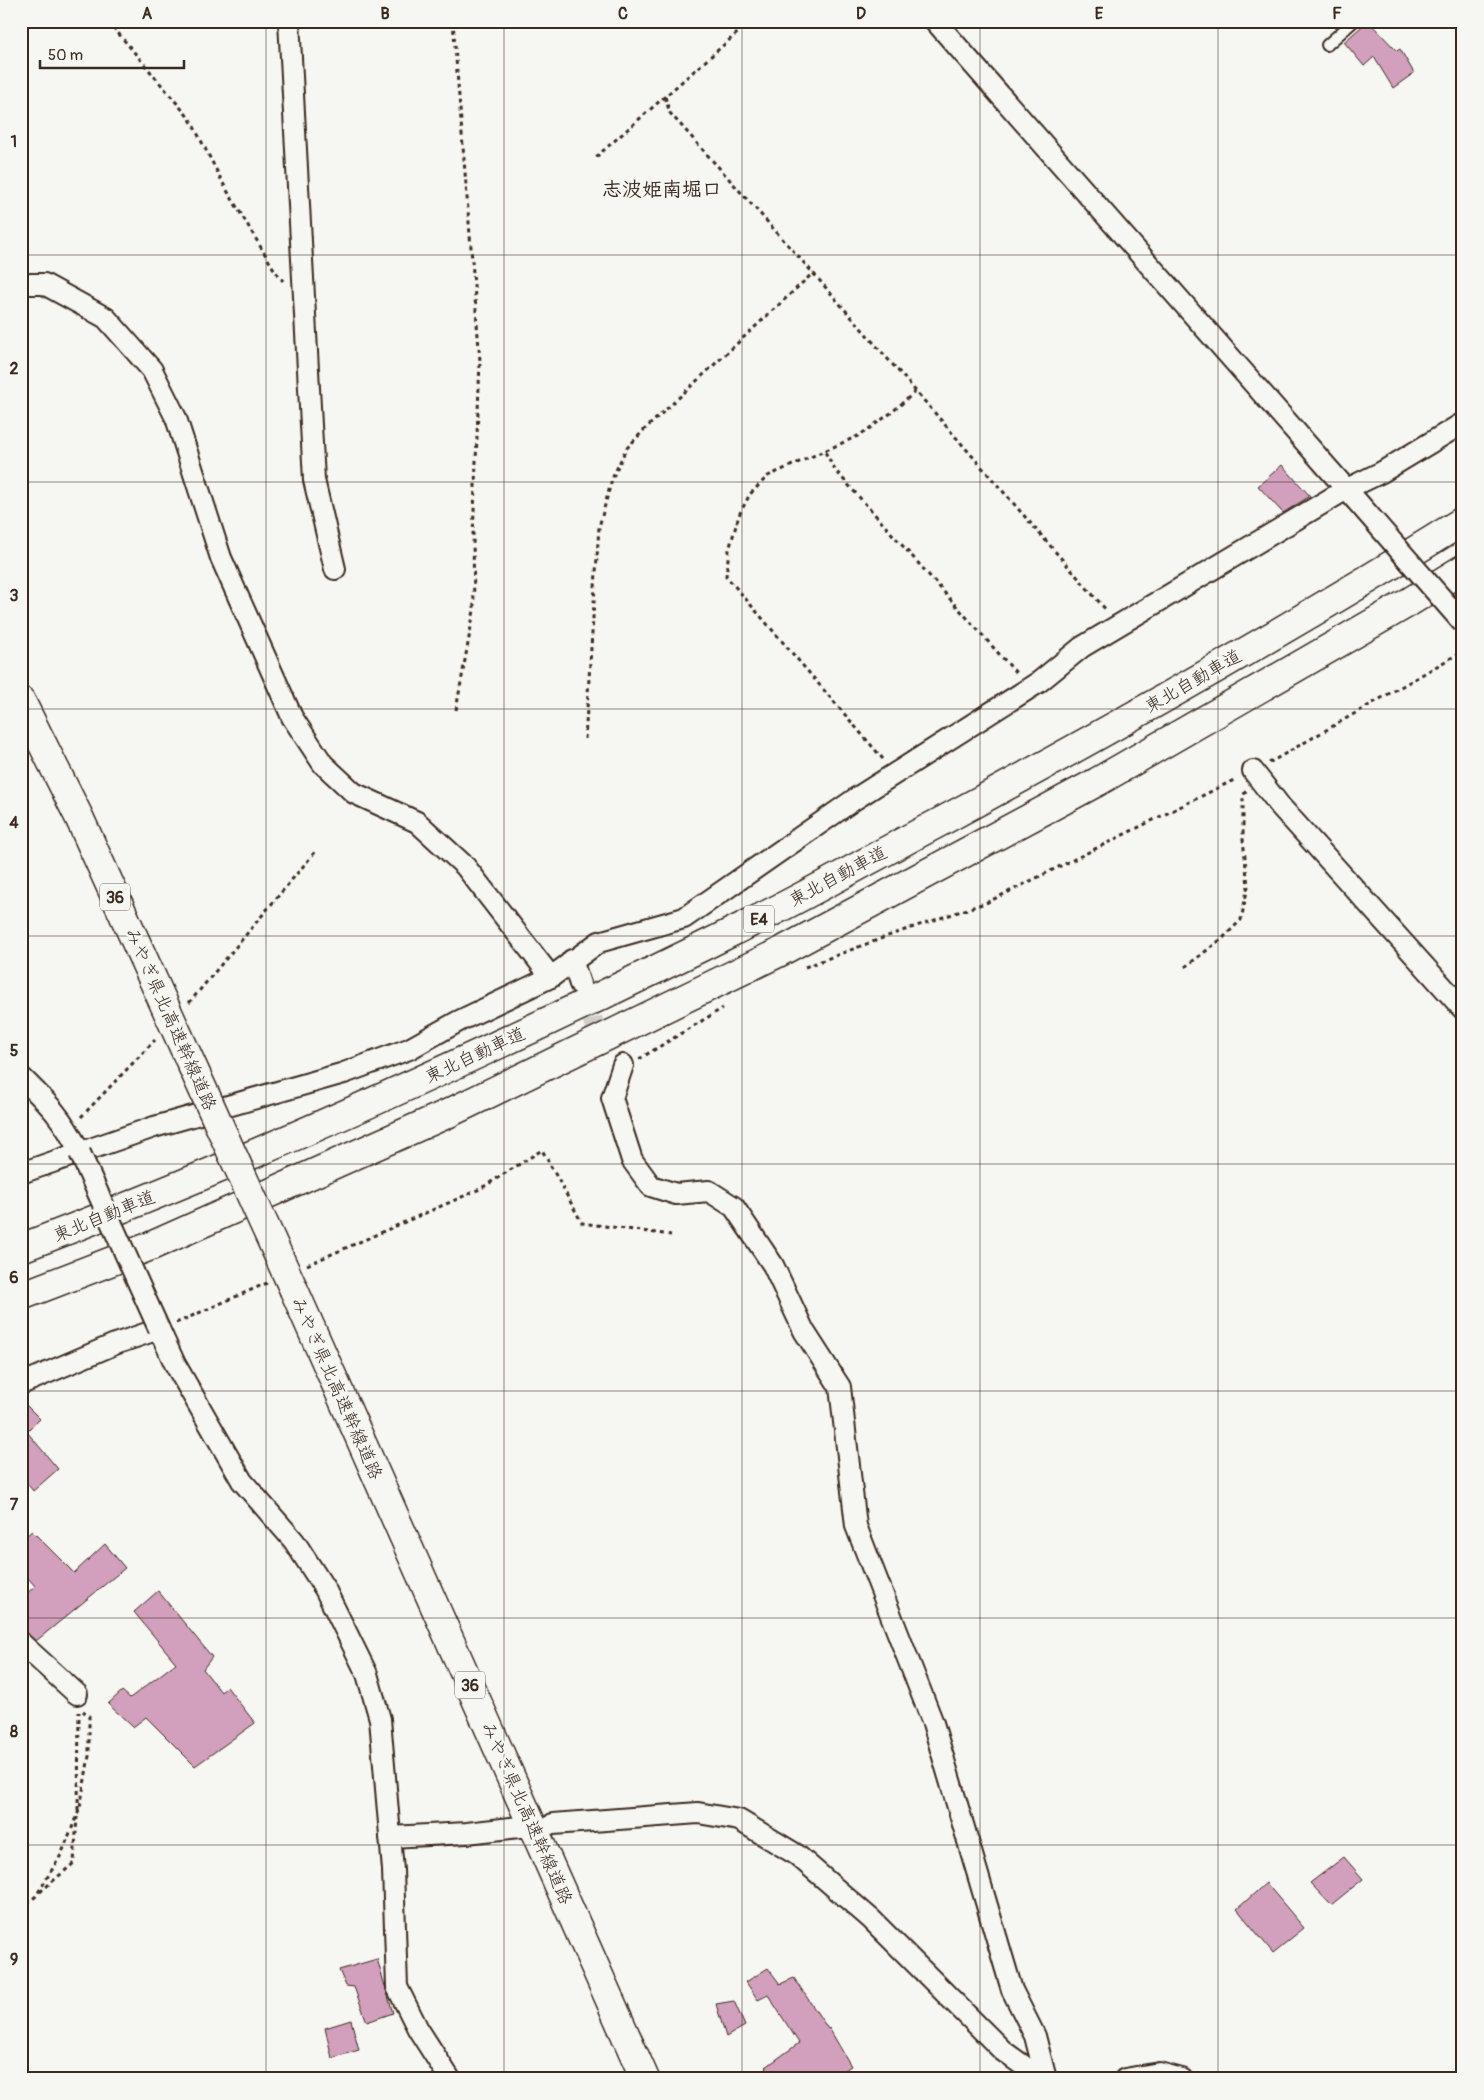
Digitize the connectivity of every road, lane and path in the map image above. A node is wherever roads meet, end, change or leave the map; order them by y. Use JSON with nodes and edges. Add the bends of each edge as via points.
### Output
{"nodes":[{"id":1,"x":108,"y":21,"type":"edge"},
{"id":2,"x":289,"y":21,"type":"edge"},
{"id":3,"x":453,"y":21,"type":"edge"},
{"id":4,"x":751,"y":21,"type":"edge"},
{"id":5,"x":935,"y":21,"type":"edge"},
{"id":6,"x":1354,"y":21,"type":"edge"},
{"id":7,"x":1327,"y":45,"type":"dead end"},
{"id":8,"x":665,"y":97,"type":"junction"},
{"id":9,"x":596,"y":157,"type":"dead end"},
{"id":10,"x":813,"y":273,"type":"junction"},
{"id":11,"x":21,"y":284,"type":"edge"},
{"id":12,"x":304,"y":306,"type":"junction"},
{"id":13,"x":916,"y":391,"type":"junction"},
{"id":14,"x":1463,"y":423,"type":"edge"},
{"id":15,"x":824,"y":452,"type":"junction"},
{"id":16,"x":1350,"y":494,"type":"junction"},
{"id":17,"x":1463,"y":521,"type":"edge"},
{"id":18,"x":335,"y":569,"type":"dead end"},
{"id":19,"x":1463,"y":569,"type":"edge"},
{"id":20,"x":1463,"y":623,"type":"edge"},
{"id":21,"x":1119,"y":625,"type":"junction"},
{"id":22,"x":1463,"y":651,"type":"edge"},
{"id":23,"x":1029,"y":688,"type":"junction"},
{"id":24,"x":21,"y":702,"type":"edge"},
{"id":25,"x":456,"y":710,"type":"dead end"},
{"id":26,"x":585,"y":739,"type":"dead end"},
{"id":27,"x":1253,"y":771,"type":"junction"},
{"id":28,"x":896,"y":774,"type":"junction"},
{"id":29,"x":315,"y":852,"type":"dead end"},
{"id":30,"x":572,"y":960,"type":"junction"},
{"id":31,"x":1185,"y":967,"type":"dead end"},
{"id":32,"x":798,"y":970,"type":"dead end"},
{"id":33,"x":551,"y":977,"type":"junction"},
{"id":34,"x":580,"y":984,"type":"tunnel mouth"},
{"id":35,"x":188,"y":1003,"type":"dead end"},
{"id":36,"x":726,"y":1006,"type":"dead end"},
{"id":37,"x":1463,"y":1009,"type":"edge"},
{"id":38,"x":155,"y":1040,"type":"dead end"},
{"id":39,"x":623,"y":1065,"type":"joint"},
{"id":40,"x":21,"y":1077,"type":"edge"},
{"id":41,"x":68,"y":1129,"type":"junction"},
{"id":42,"x":80,"y":1153,"type":"junction"},
{"id":43,"x":21,"y":1173,"type":"edge"},
{"id":44,"x":671,"y":1235,"type":"dead end"},
{"id":45,"x":21,"y":1248,"type":"edge"},
{"id":46,"x":290,"y":1279,"type":"junction"},
{"id":47,"x":21,"y":1296,"type":"edge"},
{"id":48,"x":159,"y":1330,"type":"junction"},
{"id":49,"x":21,"y":1384,"type":"edge"},
{"id":50,"x":21,"y":1642,"type":"edge"},
{"id":51,"x":76,"y":1699,"type":"junction"},
{"id":52,"x":553,"y":1824,"type":"dead end"},
{"id":53,"x":519,"y":1827,"type":"dead end"},
{"id":54,"x":390,"y":1837,"type":"junction"},
{"id":55,"x":21,"y":1908,"type":"edge"},
{"id":56,"x":450,"y":2079,"type":"edge"},
{"id":57,"x":645,"y":2079,"type":"edge"},
{"id":58,"x":1042,"y":2079,"type":"edge"},
{"id":59,"x":1046,"y":2079,"type":"edge"},
{"id":60,"x":1125,"y":2079,"type":"edge"},
{"id":61,"x":1182,"y":2079,"type":"edge"}],
"edges":[{"from":1,"to":12,"type":"path","via":[[190,119],[225,187],[275,271]]},
{"from":2,"to":12,"type":"street"},
{"from":3,"to":25,"type":"path","via":[[480,361],[473,536],[474,610]]},
{"from":4,"to":8,"type":"path"},
{"from":5,"to":16,"type":"street"},
{"from":6,"to":7,"type":"lane"},
{"from":8,"to":9,"type":"path"},
{"from":8,"to":10,"type":"path","via":[[670,113]]},
{"from":10,"to":13,"type":"path"},
{"from":10,"to":26,"type":"path","via":[[626,449],[612,478],[599,527]]},
{"from":11,"to":33,"type":"street","via":[[44,284],[106,318],[152,370],[176,418],[220,558],[292,717],[324,764],[354,792],[417,822],[465,866]]},
{"from":12,"to":18,"type":"street","via":[[314,480]]},
{"from":13,"to":15,"type":"path","via":[[860,435]]},
{"from":13,"to":21,"type":"path"},
{"from":14,"to":16,"type":"street"},
{"from":15,"to":23,"type":"path","via":[[836,471]]},
{"from":15,"to":28,"type":"path","via":[[768,476],[750,494],[729,550],[726,576]]},
{"from":16,"to":20,"type":"street","bridge":true},
{"from":16,"to":21,"type":"street"},
{"from":17,"to":45,"type":"main road","name":"東北自動車道","number":"E4","via":[[1077,748],[752,923],[432,1076],[133,1206]]},
{"from":19,"to":47,"type":"main road","number":"E4","via":[[1097,782],[778,953],[450,1114],[151,1246]]},
{"from":21,"to":23,"type":"street","via":[[1082,647]]},
{"from":22,"to":27,"type":"path"},
{"from":23,"to":28,"type":"street"},
{"from":24,"to":46,"type":"main road","name":"みやぎ県北高速幹線道路","number":"36","bridge":true,"via":[[79,817]]},
{"from":27,"to":31,"type":"path","via":[[1243,796],[1248,886],[1241,920]]},
{"from":27,"to":32,"type":"path","via":[[988,902]]},
{"from":27,"to":37,"type":"street","via":[[1281,807]]},
{"from":28,"to":30,"type":"street","via":[[684,918],[599,942]]},
{"from":29,"to":35,"type":"path"},
{"from":30,"to":33,"type":"street"},
{"from":30,"to":34,"type":"street"},
{"from":33,"to":42,"type":"street","via":[[409,1049],[344,1073],[154,1127]]},
{"from":36,"to":39,"type":"path"},
{"from":38,"to":41,"type":"path"},
{"from":39,"to":59,"type":"street","via":[[612,1098],[632,1160],[651,1186],[676,1194],[709,1191],[734,1207],[773,1265],[804,1331],[840,1387],[856,1526],[934,1723],[1012,1990],[1035,2036]]},
{"from":40,"to":41,"type":"street","via":[[52,1105]]},
{"from":41,"to":42,"type":"street"},
{"from":42,"to":43,"type":"street"},
{"from":42,"to":48,"type":"street","bridge":true},
{"from":44,"to":46,"type":"path","via":[[582,1223],[542,1150],[480,1189]]},
{"from":46,"to":48,"type":"path"},
{"from":46,"to":57,"type":"main road","name":"みやぎ県北高速幹線道路","number":"36"},
{"from":48,"to":49,"type":"street","via":[[115,1344]]},
{"from":48,"to":54,"type":"street","via":[[242,1481],[294,1541],[325,1589],[368,1674],[380,1720]]},
{"from":50,"to":51,"type":"street"},
{"from":51,"to":55,"type":"path","via":[[90,1716],[89,1756],[80,1808],[61,1855],[36,1896]]},
{"from":51,"to":55,"type":"path","via":[[80,1713],[74,1864]]},
{"from":52,"to":58,"type":"street","via":[[698,1813],[739,1820],[797,1855],[871,1919],[1003,2051]]},
{"from":53,"to":54,"type":"street"},
{"from":54,"to":56,"type":"street","via":[[397,1988]]},
{"from":60,"to":61,"type":"street","via":[[1159,2073]]}]}
